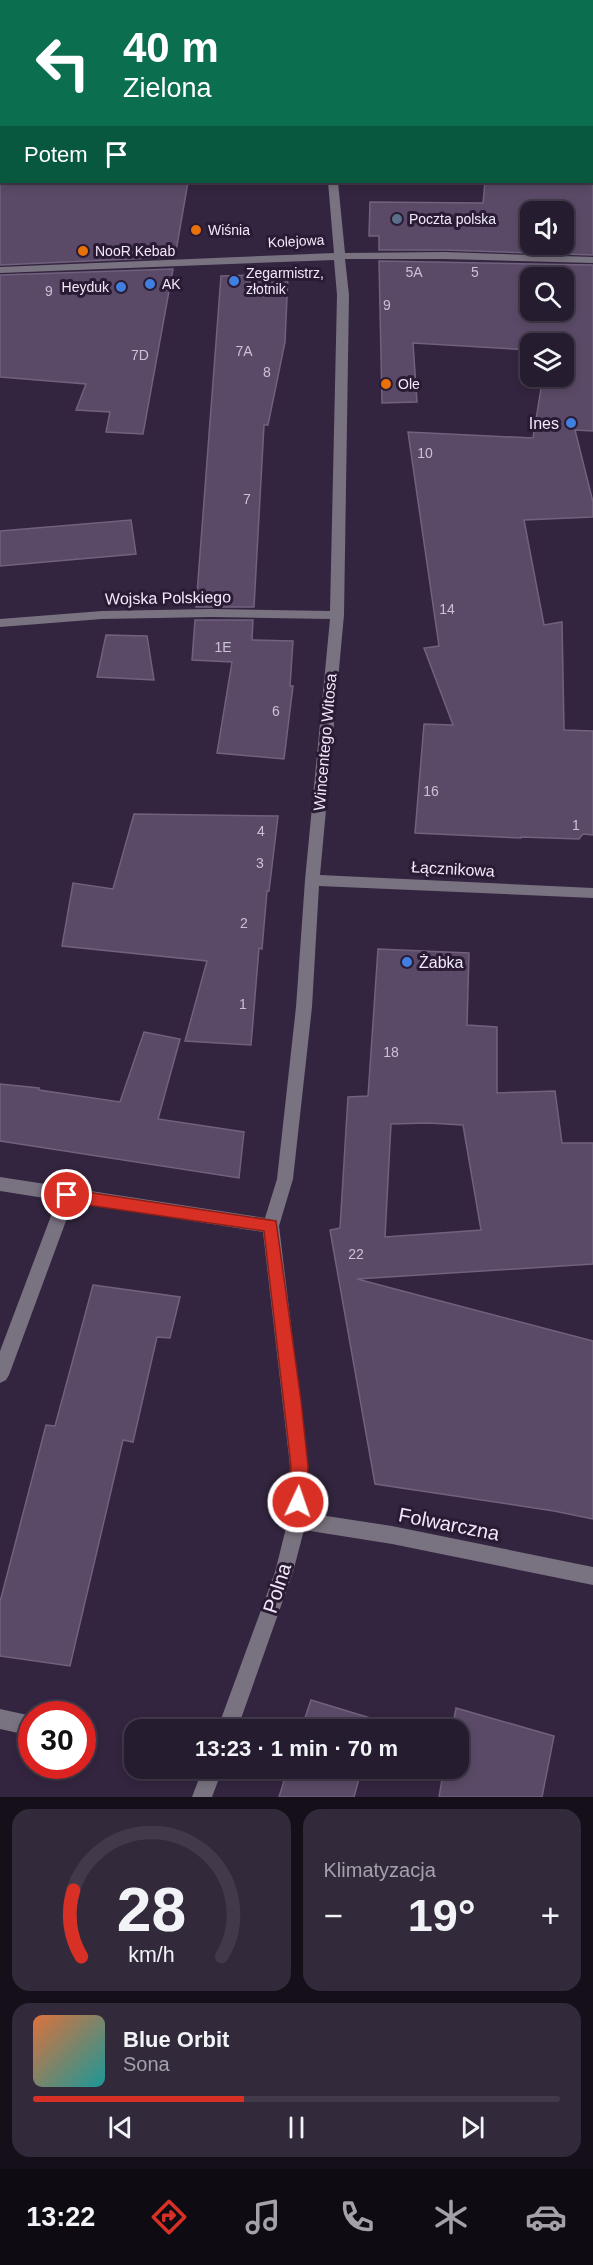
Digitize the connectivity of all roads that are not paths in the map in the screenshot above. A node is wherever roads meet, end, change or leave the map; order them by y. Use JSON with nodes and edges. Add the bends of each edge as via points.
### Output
{"nodes":[{"id":1,"x":333,"y":183,"type":"edge"},
{"id":2,"x":339,"y":255,"type":"junction"},
{"id":3,"x":593,"y":260,"type":"edge"},
{"id":4,"x":0,"y":270,"type":"edge"},
{"id":5,"x":337,"y":615,"type":"junction"},
{"id":6,"x":0,"y":623,"type":"edge"},
{"id":7,"x":312,"y":880,"type":"junction"},
{"id":8,"x":593,"y":893,"type":"edge"},
{"id":9,"x":0,"y":1184,"type":"edge"},
{"id":10,"x":67,"y":1195,"type":"junction"},
{"id":11,"x":271,"y":1226,"type":"junction"},
{"id":12,"x":0,"y":1375,"type":"edge"},
{"id":13,"x":297,"y":1520,"type":"junction"},
{"id":14,"x":593,"y":1576,"type":"edge"},
{"id":15,"x":0,"y":1719,"type":"edge"},
{"id":16,"x":231,"y":1719,"type":"edge"},
{"id":17,"x":18,"y":1723,"type":"edge"},
{"id":18,"x":209,"y":1779,"type":"edge"},
{"id":19,"x":202,"y":1797,"type":"edge"}],
"edges":[{"from":1,"to":2,"type":"street","name":"Wincentego Witosa"},
{"from":2,"to":3,"type":"street","name":"Kolejowa","via":[[519,255]]},
{"from":2,"to":4,"type":"street","name":"Kolejowa"},
{"from":2,"to":5,"type":"street","name":"Wincentego Witosa","via":[[343,296]]},
{"from":5,"to":6,"type":"street","name":"Wojska Polskiego","via":[[102,615]]},
{"from":5,"to":7,"type":"street","name":"Wincentego Witosa"},
{"from":7,"to":8,"type":"street","name":"Łącznikowa"},
{"from":7,"to":11,"type":"street","name":"Wincentego Witosa","via":[[304,1007],[285,1179]]},
{"from":9,"to":10,"type":"street"},
{"from":10,"to":11,"type":"street"},
{"from":10,"to":12,"type":"street"},
{"from":11,"to":13,"type":"street","name":"Polna","via":[[299,1466]]},
{"from":13,"to":14,"type":"street","name":"Folwarczna"},
{"from":13,"to":16,"type":"street","name":"Polna","via":[[284,1572]]},
{"from":15,"to":17,"type":"street"},
{"from":18,"to":19,"type":"street"}]}
